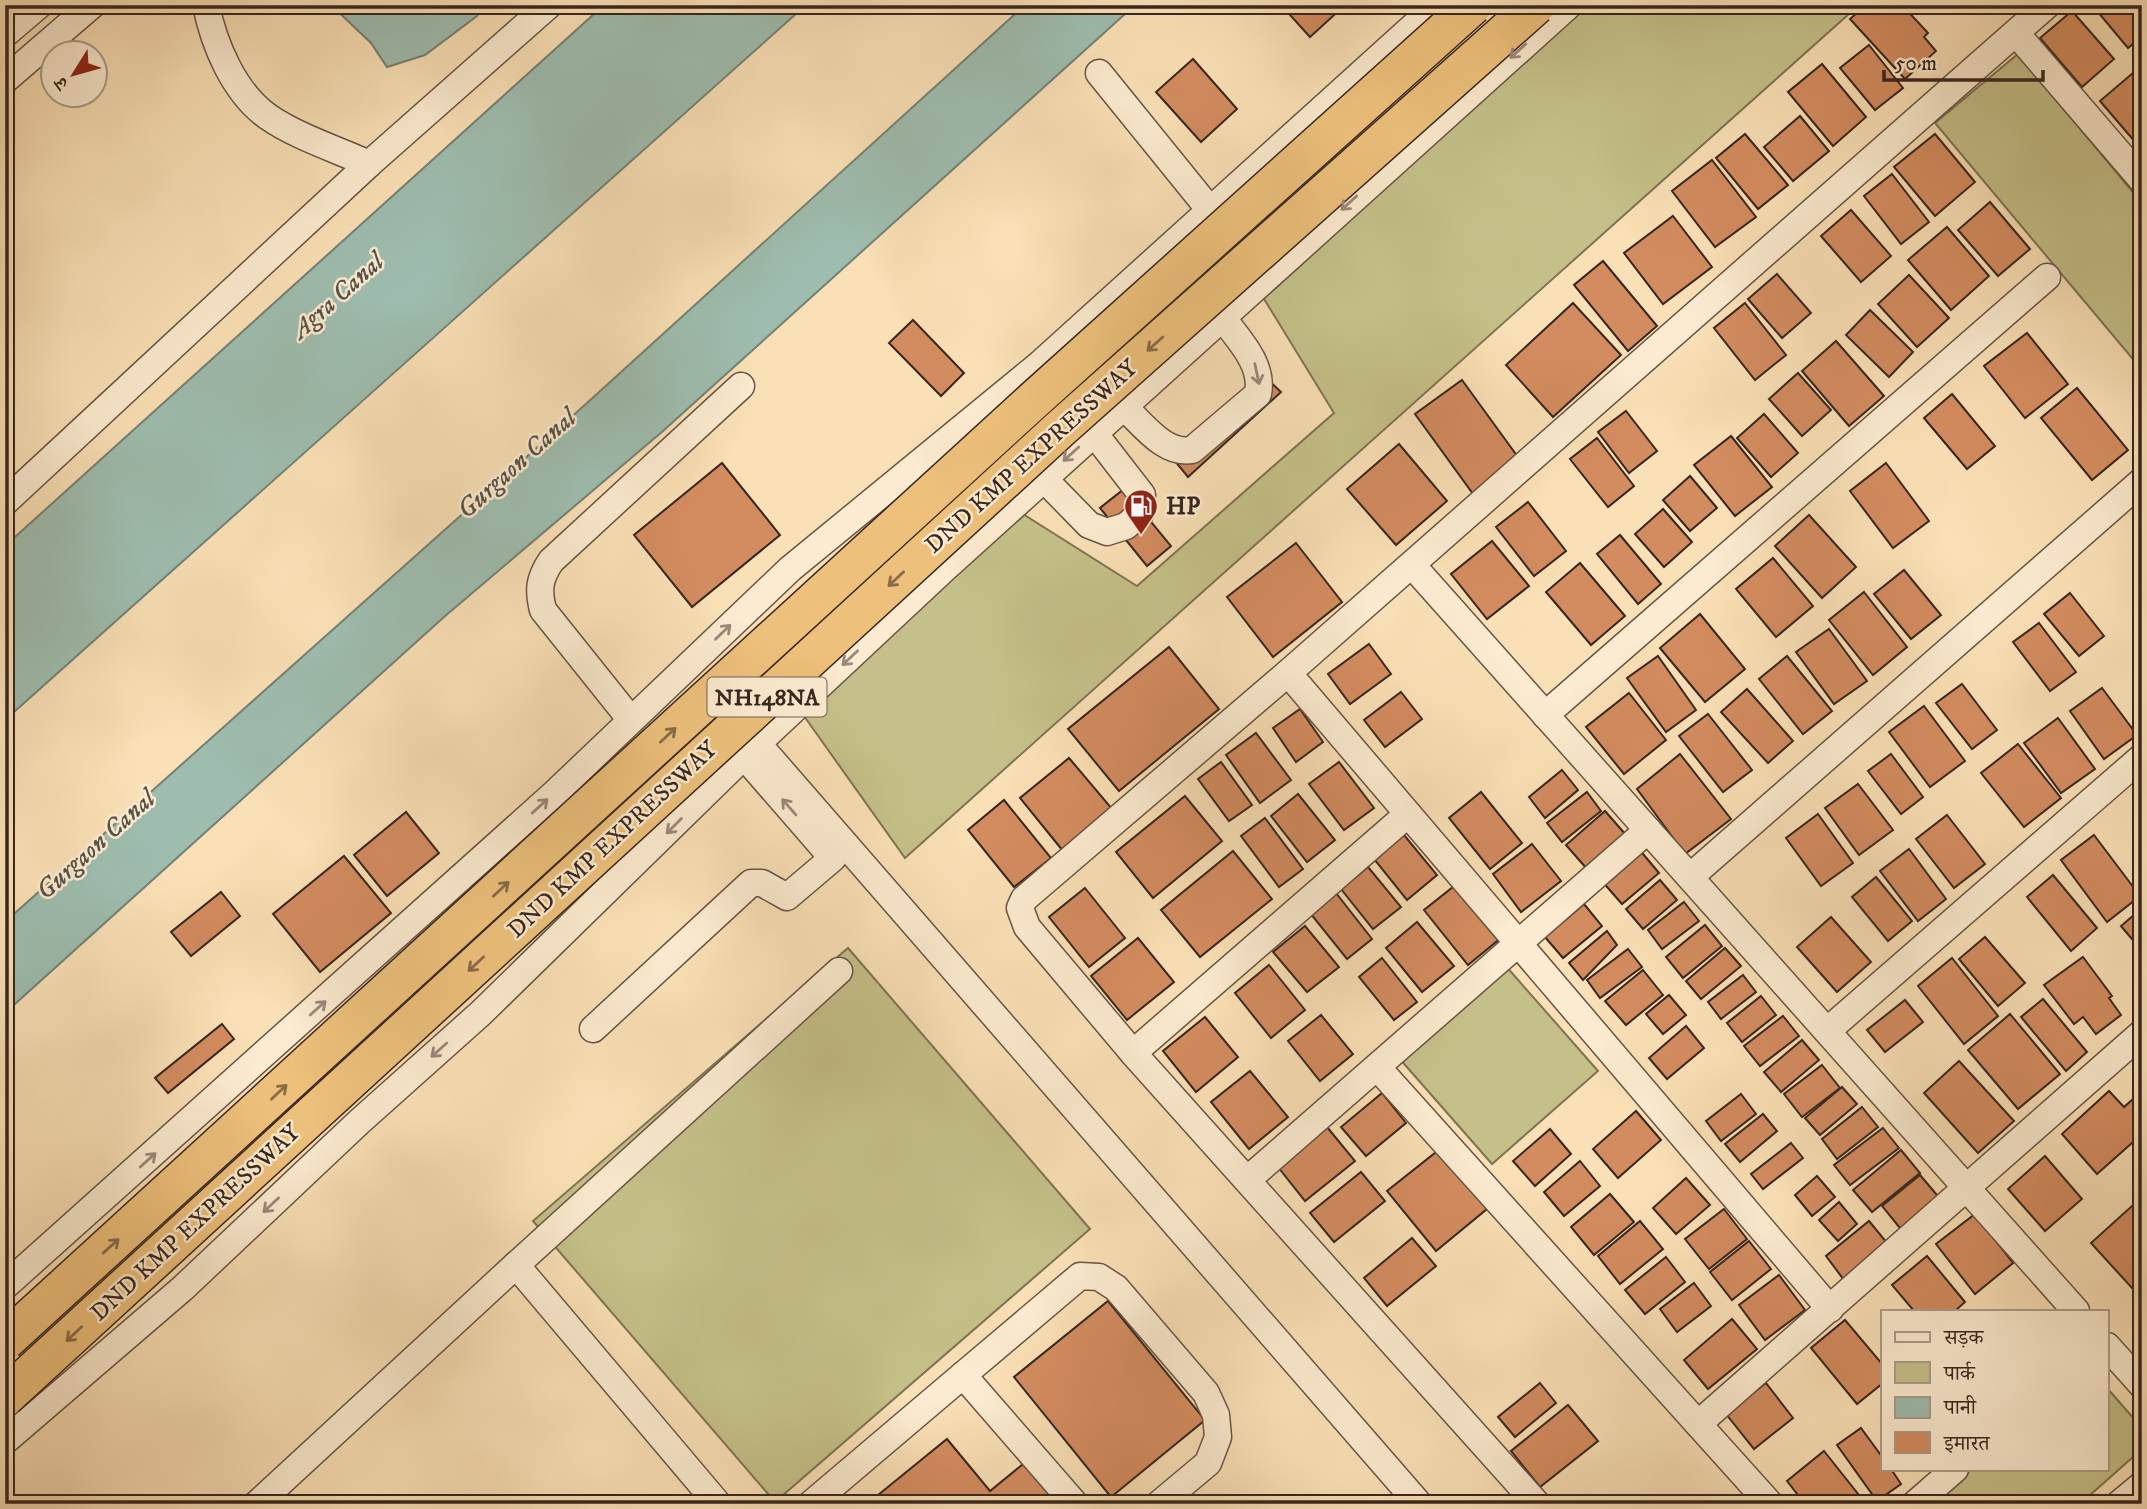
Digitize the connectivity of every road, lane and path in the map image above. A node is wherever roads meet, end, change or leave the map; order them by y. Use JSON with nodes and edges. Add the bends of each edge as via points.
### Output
{"nodes":[{"id":1,"x":39,"y":5,"type":"edge"},
{"id":2,"x":92,"y":5,"type":"edge"},
{"id":3,"x":206,"y":5,"type":"edge"},
{"id":4,"x":549,"y":5,"type":"edge"},
{"id":5,"x":1437,"y":5,"type":"edge"},
{"id":6,"x":1473,"y":5,"type":"edge"},
{"id":7,"x":1536,"y":5,"type":"edge"},
{"id":8,"x":1569,"y":5,"type":"edge"},
{"id":9,"x":2047,"y":5,"type":"edge"},
{"id":10,"x":2016,"y":33,"type":"junction"},
{"id":11,"x":5,"y":34,"type":"edge"},
{"id":12,"x":1099,"y":73,"type":"dead end"},
{"id":13,"x":5,"y":80,"type":"edge"},
{"id":14,"x":369,"y":164,"type":"junction"},
{"id":15,"x":2142,"y":180,"type":"edge"},
{"id":16,"x":1210,"y":210,"type":"junction"},
{"id":17,"x":2047,"y":277,"type":"dead end"},
{"id":18,"x":1222,"y":317,"type":"junction"},
{"id":19,"x":741,"y":386,"type":"dead end"},
{"id":20,"x":1123,"y":407,"type":"junction"},
{"id":21,"x":1094,"y":433,"type":"junction"},
{"id":22,"x":1044,"y":479,"type":"junction"},
{"id":23,"x":2142,"y":481,"type":"edge"},
{"id":24,"x":5,"y":502,"type":"edge"},
{"id":25,"x":1412,"y":565,"type":"junction"},
{"id":26,"x":683,"y":671,"type":"junction"},
{"id":27,"x":1288,"y":673,"type":"junction"},
{"id":28,"x":1545,"y":715,"type":"junction"},
{"id":29,"x":631,"y":720,"type":"junction"},
{"id":30,"x":751,"y":750,"type":"junction"},
{"id":31,"x":2142,"y":757,"type":"edge"},
{"id":32,"x":1408,"y":814,"type":"junction"},
{"id":33,"x":1648,"y":831,"type":"junction"},
{"id":34,"x":833,"y":858,"type":"junction"},
{"id":35,"x":1690,"y":877,"type":"junction"},
{"id":36,"x":1518,"y":943,"type":"junction"},
{"id":37,"x":839,"y":971,"type":"dead end"},
{"id":38,"x":593,"y":1029,"type":"dead end"},
{"id":39,"x":1827,"y":1031,"type":"junction"},
{"id":40,"x":2142,"y":1033,"type":"edge"},
{"id":41,"x":1133,"y":1053,"type":"junction"},
{"id":42,"x":1377,"y":1067,"type":"junction"},
{"id":43,"x":1247,"y":1180,"type":"junction"},
{"id":44,"x":1966,"y":1188,"type":"junction"},
{"id":45,"x":516,"y":1265,"type":"junction"},
{"id":46,"x":5,"y":1286,"type":"edge"},
{"id":47,"x":1830,"y":1309,"type":"junction"},
{"id":48,"x":2075,"y":1310,"type":"edge"},
{"id":49,"x":5,"y":1340,"type":"edge"},
{"id":50,"x":2108,"y":1347,"type":"edge"},
{"id":51,"x":963,"y":1375,"type":"junction"},
{"id":52,"x":2142,"y":1385,"type":"edge"},
{"id":53,"x":5,"y":1397,"type":"edge"},
{"id":54,"x":1699,"y":1424,"type":"junction"},
{"id":55,"x":5,"y":1441,"type":"edge"},
{"id":56,"x":1954,"y":1470,"type":"edge"},
{"id":57,"x":2142,"y":1485,"type":"edge"},
{"id":58,"x":257,"y":1504,"type":"edge"},
{"id":59,"x":718,"y":1504,"type":"edge"},
{"id":60,"x":811,"y":1504,"type":"edge"},
{"id":61,"x":1075,"y":1504,"type":"edge"},
{"id":62,"x":1159,"y":1504,"type":"edge"},
{"id":63,"x":1398,"y":1504,"type":"edge"},
{"id":64,"x":1419,"y":1504,"type":"edge"},
{"id":65,"x":1537,"y":1504,"type":"edge"},
{"id":66,"x":1770,"y":1504,"type":"edge"},
{"id":67,"x":1915,"y":1504,"type":"edge"},
{"id":68,"x":2119,"y":1504,"type":"edge"}],
"edges":[{"from":1,"to":11,"type":"street"},
{"from":2,"to":13,"type":"street"},
{"from":3,"to":14,"type":"street","via":[[229,68],[246,96],[289,129]]},
{"from":4,"to":14,"type":"street"},
{"from":5,"to":16,"type":"street"},
{"from":49,"to":6,"type":"highway","name":"DND KMP EXPRESSWAY","number":"NH148NA","one_way":true,"bridge":true,"via":[[1045,389]]},
{"from":7,"to":53,"type":"highway","name":"DND KMP EXPRESSWAY","number":"NH148NA","one_way":true,"bridge":true,"via":[[1059,429]]},
{"from":8,"to":18,"type":"street","one_way":true},
{"from":9,"to":10,"type":"street"},
{"from":10,"to":15,"type":"street"},
{"from":10,"to":25,"type":"street"},
{"from":12,"to":16,"type":"street"},
{"from":14,"to":24,"type":"street"},
{"from":26,"to":16,"type":"street","one_way":true,"via":[[790,569],[1040,364]]},
{"from":17,"to":28,"type":"street"},
{"from":18,"to":20,"type":"street"},
{"from":18,"to":20,"type":"street","one_way":true,"via":[[1255,363],[1258,394],[1192,450],[1183,452],[1170,449]]},
{"from":19,"to":29,"type":"street","via":[[551,561],[541,576],[543,610]]},
{"from":20,"to":21,"type":"street"},
{"from":21,"to":22,"type":"street","one_way":true},
{"from":21,"to":22,"type":"street","via":[[1142,495],[1140,514],[1126,526],[1107,532],[1089,525]]},
{"from":22,"to":30,"type":"street","one_way":true},
{"from":23,"to":35,"type":"street"},
{"from":25,"to":27,"type":"street"},
{"from":25,"to":28,"type":"street"},
{"from":26,"to":29,"type":"street"},
{"from":26,"to":30,"type":"street","via":[[750,730]]},
{"from":27,"to":32,"type":"street"},
{"from":27,"to":41,"type":"street","via":[[1024,899],[1020,908],[1027,927]]},
{"from":28,"to":33,"type":"street"},
{"from":46,"to":29,"type":"street","one_way":true,"via":[[364,967]]},
{"from":34,"to":30,"type":"street","one_way":true},
{"from":30,"to":55,"type":"street","one_way":true,"via":[[481,1013],[183,1288]]},
{"from":30,"to":64,"type":"street"},
{"from":31,"to":39,"type":"street"},
{"from":32,"to":36,"type":"street"},
{"from":32,"to":41,"type":"street"},
{"from":33,"to":35,"type":"street"},
{"from":33,"to":36,"type":"street"},
{"from":34,"to":38,"type":"street","via":[[787,897],[762,883],[751,883]]},
{"from":34,"to":63,"type":"street"},
{"from":35,"to":39,"type":"street"},
{"from":36,"to":42,"type":"street"},
{"from":36,"to":47,"type":"street"},
{"from":37,"to":45,"type":"street"},
{"from":39,"to":44,"type":"street"},
{"from":40,"to":44,"type":"street"},
{"from":41,"to":43,"type":"street"},
{"from":42,"to":43,"type":"street"},
{"from":42,"to":54,"type":"street"},
{"from":43,"to":65,"type":"street"},
{"from":44,"to":47,"type":"street"},
{"from":44,"to":48,"type":"street"},
{"from":45,"to":58,"type":"street"},
{"from":45,"to":59,"type":"street"},
{"from":47,"to":54,"type":"street"},
{"from":50,"to":52,"type":"street"},
{"from":51,"to":60,"type":"street"},
{"from":51,"to":61,"type":"street"},
{"from":51,"to":62,"type":"street","via":[[1080,1276],[1099,1278],[1116,1288],[1206,1394],[1216,1415],[1218,1437],[1208,1463]]},
{"from":54,"to":66,"type":"street"},
{"from":56,"to":67,"type":"street"},
{"from":57,"to":68,"type":"street"}]}
